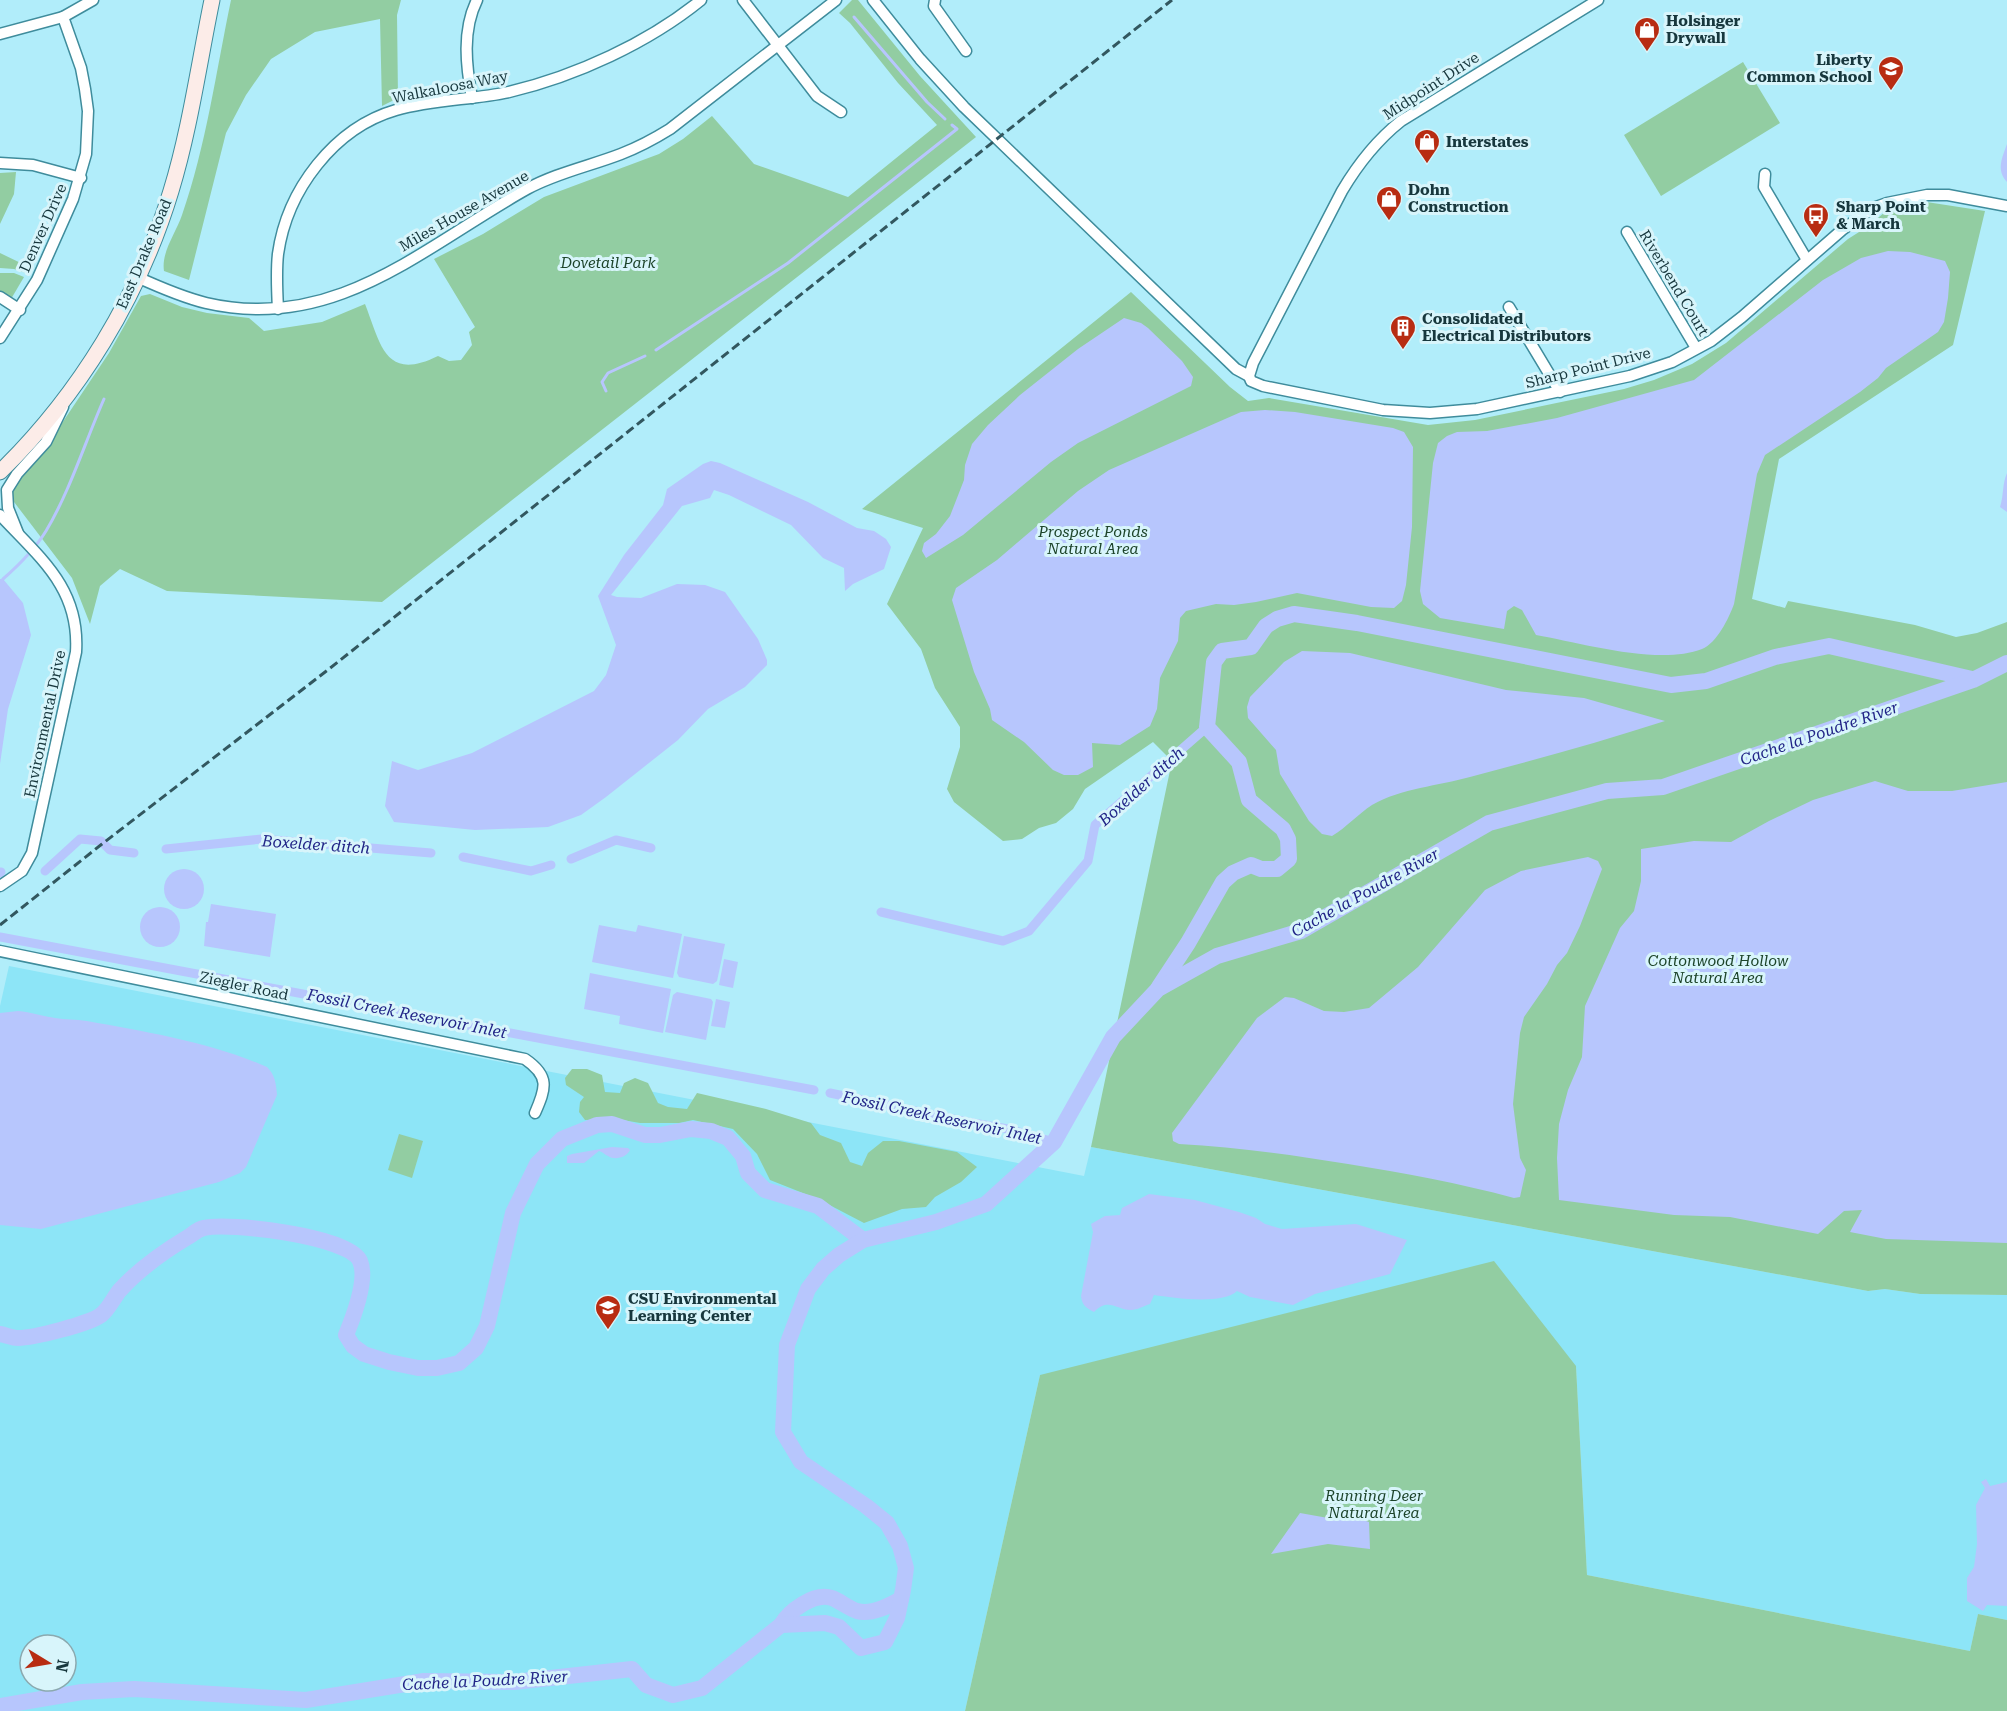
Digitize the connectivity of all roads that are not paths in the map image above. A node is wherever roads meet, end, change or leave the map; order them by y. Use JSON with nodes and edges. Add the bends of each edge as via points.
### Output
{"nodes":[{"id":1,"x":93,"y":0,"type":"edge"},
{"id":2,"x":213,"y":0,"type":"edge"},
{"id":3,"x":477,"y":0,"type":"edge"},
{"id":4,"x":701,"y":0,"type":"edge"},
{"id":5,"x":743,"y":0,"type":"edge"},
{"id":6,"x":836,"y":0,"type":"edge"},
{"id":7,"x":873,"y":0,"type":"edge"},
{"id":8,"x":935,"y":0,"type":"edge"},
{"id":9,"x":1598,"y":0,"type":"edge"},
{"id":10,"x":63,"y":16,"type":"junction"},
{"id":11,"x":0,"y":34,"type":"edge"},
{"id":12,"x":778,"y":46,"type":"junction"},
{"id":13,"x":966,"y":51,"type":"dead end"},
{"id":14,"x":472,"y":98,"type":"junction"},
{"id":15,"x":841,"y":112,"type":"dead end"},
{"id":16,"x":0,"y":163,"type":"edge"},
{"id":17,"x":1765,"y":174,"type":"dead end"},
{"id":18,"x":81,"y":178,"type":"junction"},
{"id":19,"x":2007,"y":206,"type":"edge"},
{"id":20,"x":1627,"y":232,"type":"dead end"},
{"id":21,"x":1807,"y":260,"type":"junction"},
{"id":22,"x":137,"y":277,"type":"junction"},
{"id":23,"x":0,"y":297,"type":"edge"},
{"id":24,"x":1509,"y":307,"type":"dead end"},
{"id":25,"x":278,"y":309,"type":"junction"},
{"id":26,"x":20,"y":310,"type":"junction"},
{"id":27,"x":0,"y":338,"type":"edge"},
{"id":28,"x":1696,"y":348,"type":"junction"},
{"id":29,"x":1249,"y":376,"type":"junction"},
{"id":30,"x":1560,"y":392,"type":"junction"},
{"id":31,"x":68,"y":395,"type":"junction"},
{"id":32,"x":0,"y":472,"type":"edge"},
{"id":33,"x":0,"y":515,"type":"edge"},
{"id":34,"x":22,"y":540,"type":"junction"},
{"id":35,"x":0,"y":886,"type":"edge"},
{"id":36,"x":0,"y":951,"type":"edge"},
{"id":37,"x":535,"y":1113,"type":"dead end"}],
"edges":[{"from":1,"to":10,"type":"street"},
{"from":2,"to":22,"type":"main road","name":"East Drake Road","via":[[180,159]]},
{"from":3,"to":14,"type":"street","via":[[467,40]]},
{"from":4,"to":14,"type":"street","name":"Walkaloosa Way","via":[[677,19],[607,57],[520,88]]},
{"from":5,"to":12,"type":"street"},
{"from":6,"to":12,"type":"street","name":"Miles House Avenue"},
{"from":7,"to":29,"type":"street","name":"Sharp Point Drive","via":[[964,107],[1236,369]]},
{"from":8,"to":13,"type":"street","via":[[934,6]]},
{"from":9,"to":29,"type":"street","name":"Midpoint Drive","via":[[1386,133],[1341,190]]},
{"from":10,"to":11,"type":"street"},
{"from":10,"to":18,"type":"street","name":"Denver Drive","via":[[81,69],[88,111]]},
{"from":12,"to":15,"type":"street","via":[[818,96]]},
{"from":12,"to":25,"type":"street","name":"Miles House Avenue","via":[[693,113],[646,143],[530,188],[352,291]]},
{"from":14,"to":25,"type":"street","name":"Walkaloosa Way","via":[[395,110],[349,134],[328,153],[309,175],[289,212],[278,252]]},
{"from":16,"to":18,"type":"street","via":[[33,165]]},
{"from":17,"to":21,"type":"street","via":[[1764,187]]},
{"from":18,"to":26,"type":"street","name":"Denver Drive"},
{"from":19,"to":21,"type":"street","name":"Sharp Point Drive","via":[[1948,195],[1887,203],[1849,224]]},
{"from":20,"to":28,"type":"street","name":"Riverbend Court"},
{"from":21,"to":28,"type":"street","name":"Sharp Point Drive","via":[[1742,317]]},
{"from":22,"to":25,"type":"street","name":"Miles House Avenue","via":[[207,303]]},
{"from":22,"to":31,"type":"main road","name":"East Drake Road","via":[[108,333]]},
{"from":23,"to":26,"type":"street"},
{"from":24,"to":30,"type":"street"},
{"from":26,"to":27,"type":"street","name":"Denver Drive"},
{"from":28,"to":30,"type":"street","name":"Sharp Point Drive","via":[[1672,362],[1630,376]]},
{"from":29,"to":30,"type":"street","name":"Sharp Point Drive","via":[[1263,386],[1383,410],[1430,413],[1477,409]]},
{"from":31,"to":32,"type":"main road","name":"East Drake Road"},
{"from":31,"to":34,"type":"street","name":"Environmental Drive","via":[[46,442],[7,490],[8,508]]},
{"from":33,"to":34,"type":"street","name":"Environmental Drive"},
{"from":34,"to":35,"type":"street","name":"Environmental Drive","via":[[61,584],[68,598],[77,633],[76,652],[32,853],[22,871]]},
{"from":36,"to":37,"type":"street","name":"Ziegler Road","via":[[525,1059],[542,1075],[544,1084]]}]}
